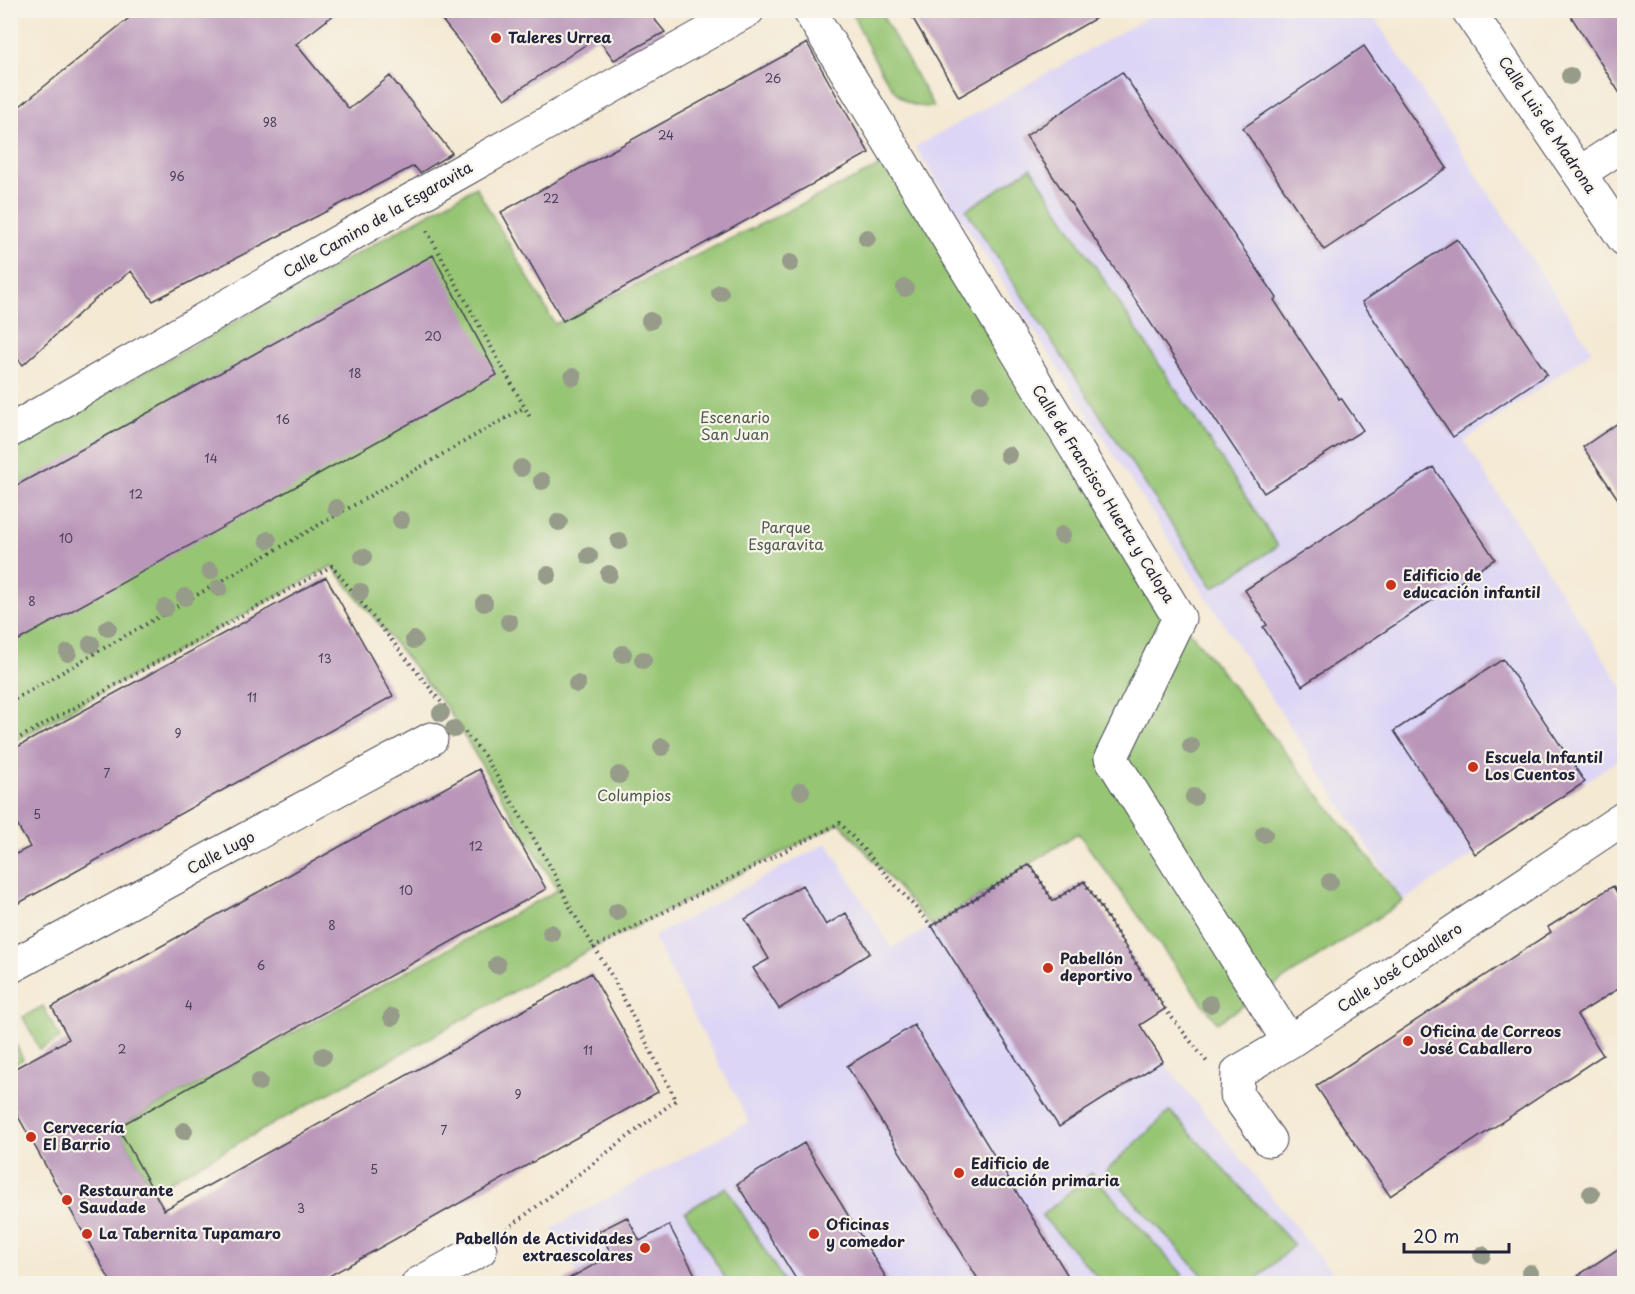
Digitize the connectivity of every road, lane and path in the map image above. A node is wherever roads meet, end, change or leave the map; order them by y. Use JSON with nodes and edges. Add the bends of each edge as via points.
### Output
{"nodes":[{"id":1,"x":748,"y":10,"type":"edge"},
{"id":2,"x":809,"y":10,"type":"edge"},
{"id":3,"x":1468,"y":10,"type":"edge"},
{"id":4,"x":1624,"y":144,"type":"edge"},
{"id":5,"x":1581,"y":173,"type":"junction"},
{"id":6,"x":410,"y":201,"type":"junction"},
{"id":7,"x":1624,"y":239,"type":"edge"},
{"id":8,"x":525,"y":407,"type":"junction"},
{"id":9,"x":530,"y":417,"type":"dead end"},
{"id":10,"x":10,"y":431,"type":"edge"},
{"id":11,"x":10,"y":702,"type":"edge"},
{"id":12,"x":447,"y":709,"type":"dead end"},
{"id":13,"x":461,"y":727,"type":"dead end"},
{"id":14,"x":431,"y":740,"type":"dead end"},
{"id":15,"x":10,"y":743,"type":"edge"},
{"id":16,"x":1624,"y":818,"type":"edge"},
{"id":17,"x":593,"y":948,"type":"junction"},
{"id":18,"x":10,"y":967,"type":"edge"},
{"id":19,"x":1289,"y":1042,"type":"junction"},
{"id":20,"x":1210,"y":1065,"type":"dead end"},
{"id":21,"x":1269,"y":1140,"type":"dead end"},
{"id":22,"x":480,"y":1250,"type":"joint"},
{"id":23,"x":418,"y":1284,"type":"edge"}],
"edges":[{"from":1,"to":6,"type":"street","name":"Calle Camino de la Esgaravita"},
{"from":2,"to":19,"type":"street","name":"Calle de Francisco Huerta y Calopa","via":[[1179,618],[1111,758]]},
{"from":3,"to":5,"type":"street","name":"Calle Luis de Madrona"},
{"from":4,"to":5,"type":"street"},
{"from":5,"to":7,"type":"street","name":"Calle Luis de Madrona"},
{"from":6,"to":8,"type":"path"},
{"from":6,"to":10,"type":"street","name":"Calle Camino de la Esgaravita"},
{"from":8,"to":9,"type":"path"},
{"from":8,"to":11,"type":"path"},
{"from":12,"to":15,"type":"path","via":[[332,566]]},
{"from":13,"to":17,"type":"path","via":[[492,769],[553,871]]},
{"from":14,"to":18,"type":"street","name":"Calle Lugo"},
{"from":16,"to":19,"type":"street","name":"Calle José Caballero"},
{"from":17,"to":20,"type":"path","via":[[840,823],[932,927],[1030,864],[1053,901],[1084,881],[1165,1009]]},
{"from":17,"to":22,"type":"path","via":[[613,978],[676,1100]]},
{"from":19,"to":21,"type":"street","name":"Calle José Caballero","via":[[1238,1072],[1237,1095]]},
{"from":22,"to":23,"type":"street"}]}
